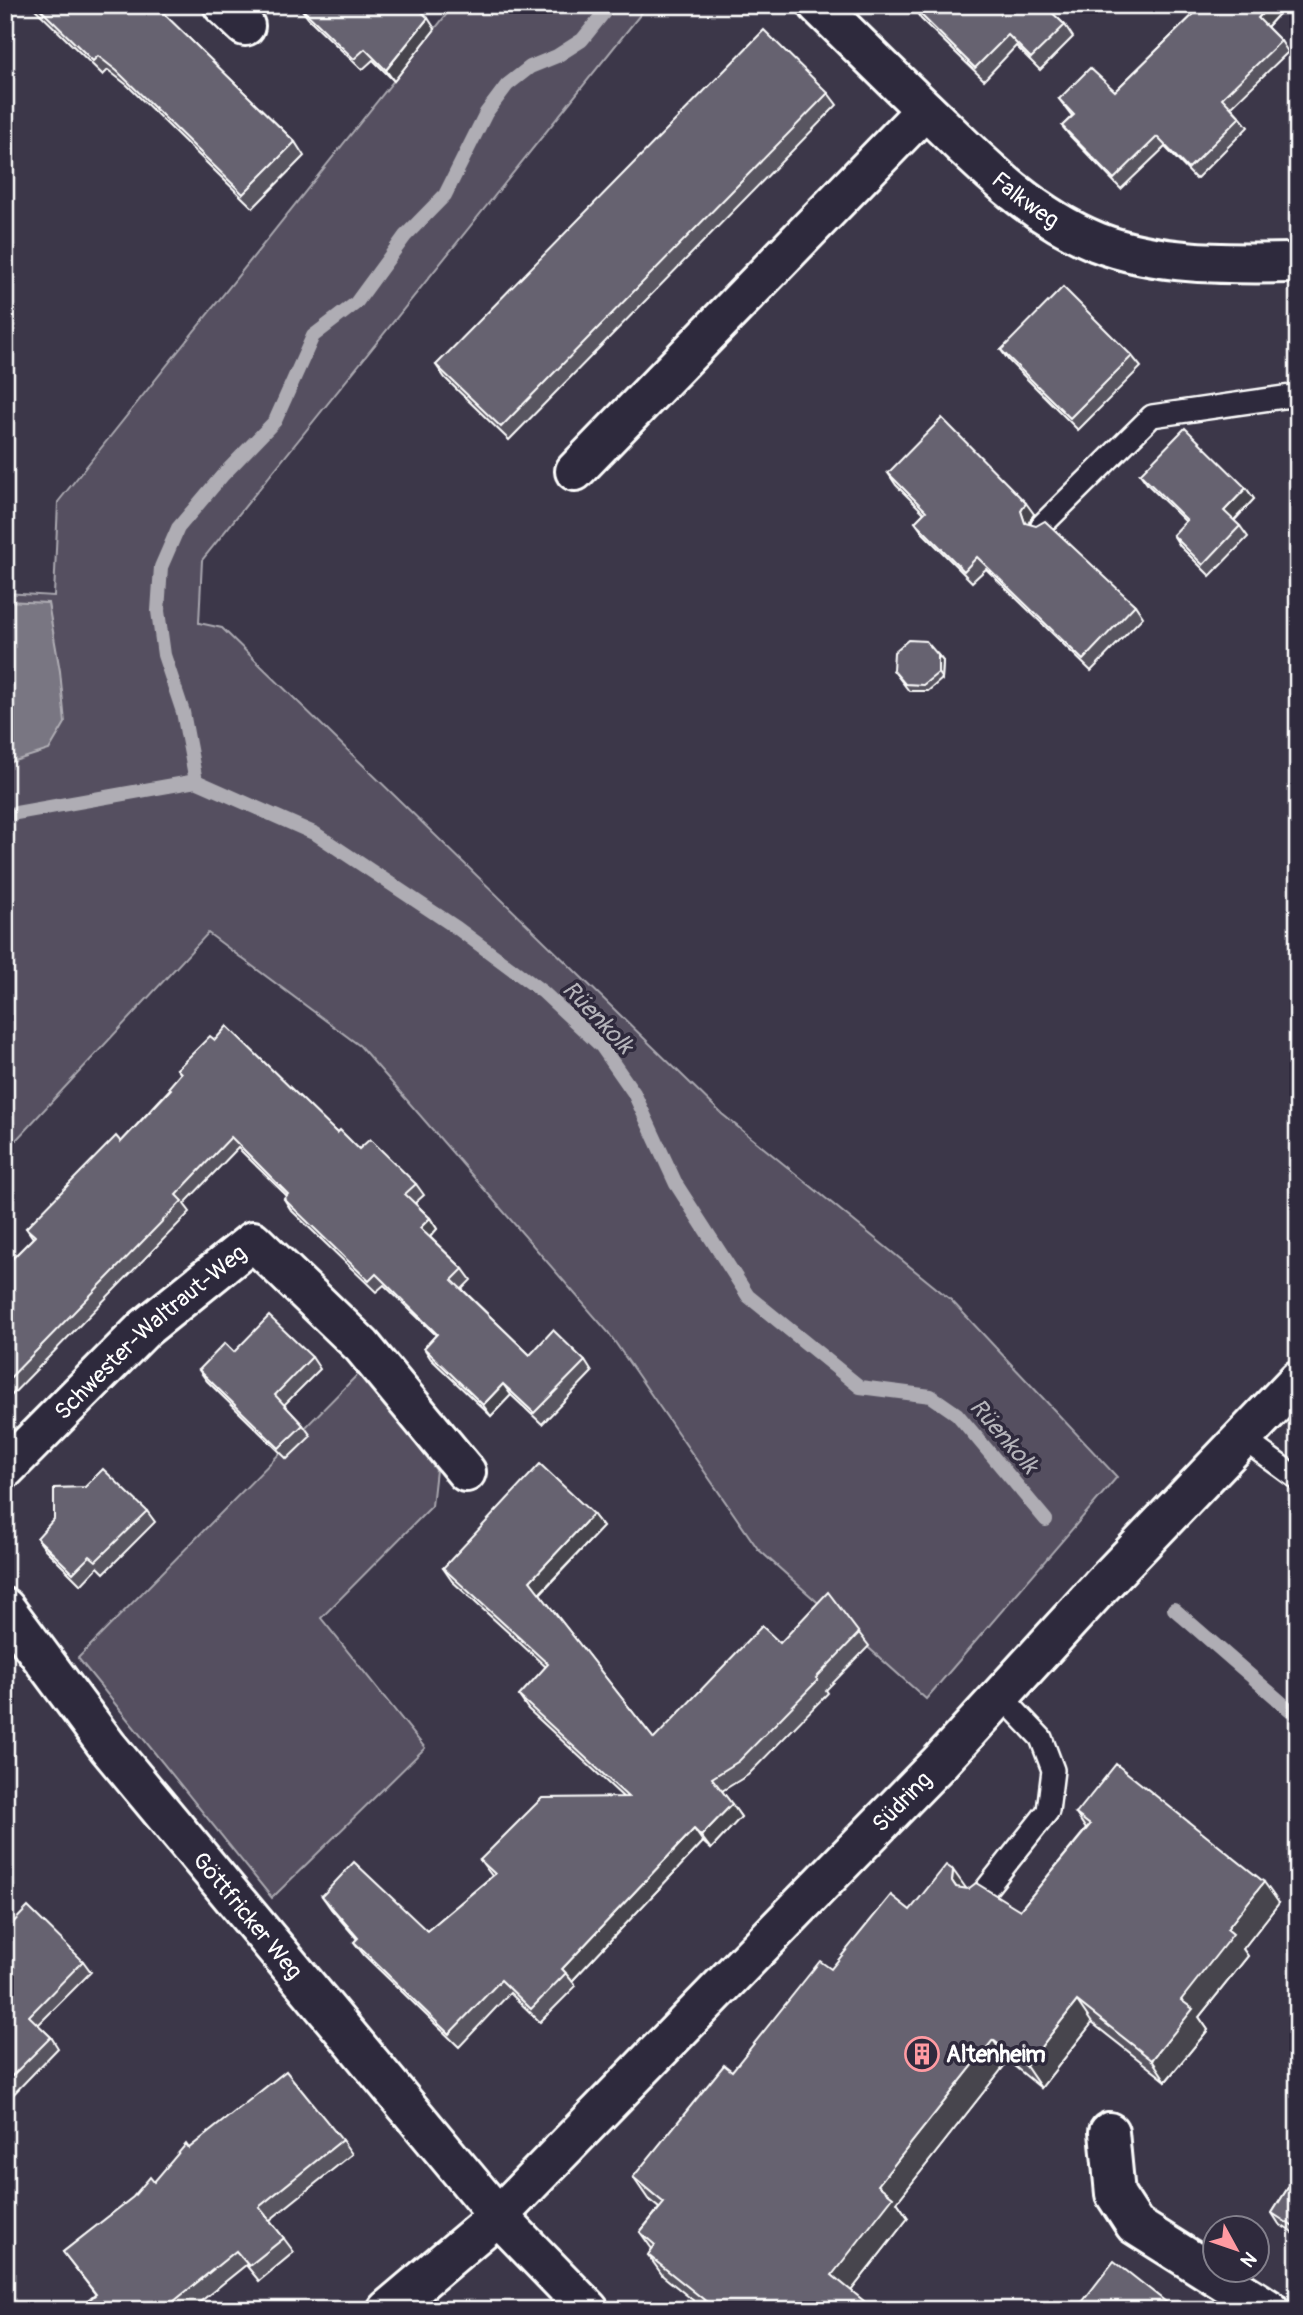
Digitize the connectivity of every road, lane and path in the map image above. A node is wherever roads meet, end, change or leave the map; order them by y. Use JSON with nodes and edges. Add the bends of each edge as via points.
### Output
{"nodes":[{"id":1,"x":818,"y":5,"type":"edge"},
{"id":2,"x":925,"y":110,"type":"junction"},
{"id":3,"x":1298,"y":263,"type":"edge"},
{"id":4,"x":1298,"y":395,"type":"edge"},
{"id":5,"x":575,"y":471,"type":"dead end"},
{"id":6,"x":1042,"y":525,"type":"edge"},
{"id":7,"x":1298,"y":1380,"type":"edge"},
{"id":8,"x":1242,"y":1438,"type":"junction"},
{"id":9,"x":5,"y":1469,"type":"edge"},
{"id":10,"x":466,"y":1472,"type":"dead end"},
{"id":11,"x":1298,"y":1479,"type":"edge"},
{"id":12,"x":5,"y":1608,"type":"edge"},
{"id":13,"x":1001,"y":1696,"type":"junction"},
{"id":14,"x":979,"y":1898,"type":"edge"},
{"id":15,"x":1109,"y":2132,"type":"dead end"},
{"id":16,"x":498,"y":2216,"type":"junction"},
{"id":17,"x":387,"y":2310,"type":"edge"},
{"id":18,"x":589,"y":2310,"type":"edge"},
{"id":19,"x":1270,"y":2310,"type":"edge"}],
"edges":[{"from":1,"to":2,"type":"street","name":"Falkweg"},
{"from":2,"to":3,"type":"street","name":"Falkweg","via":[[1003,185],[1045,215],[1097,242],[1194,262]]},
{"from":2,"to":5,"type":"street"},
{"from":4,"to":6,"type":"lane","via":[[1152,416]]},
{"from":7,"to":8,"type":"street","name":"Südring"},
{"from":8,"to":11,"type":"lane"},
{"from":8,"to":13,"type":"street","name":"Südring"},
{"from":9,"to":10,"type":"street","name":"Schwester-Waltraut-Weg","via":[[145,1328],[253,1241],[362,1346]]},
{"from":12,"to":16,"type":"street","name":"Göttfricker Weg","via":[[108,1747]]},
{"from":13,"to":14,"type":"lane","via":[[1041,1738],[1053,1770],[1048,1811]]},
{"from":13,"to":16,"type":"street","name":"Südring"},
{"from":15,"to":19,"type":"street","via":[[1115,2194],[1135,2225]]},
{"from":16,"to":17,"type":"street","name":"Südring"},
{"from":16,"to":18,"type":"street","name":"Göttfricker Weg"}]}
